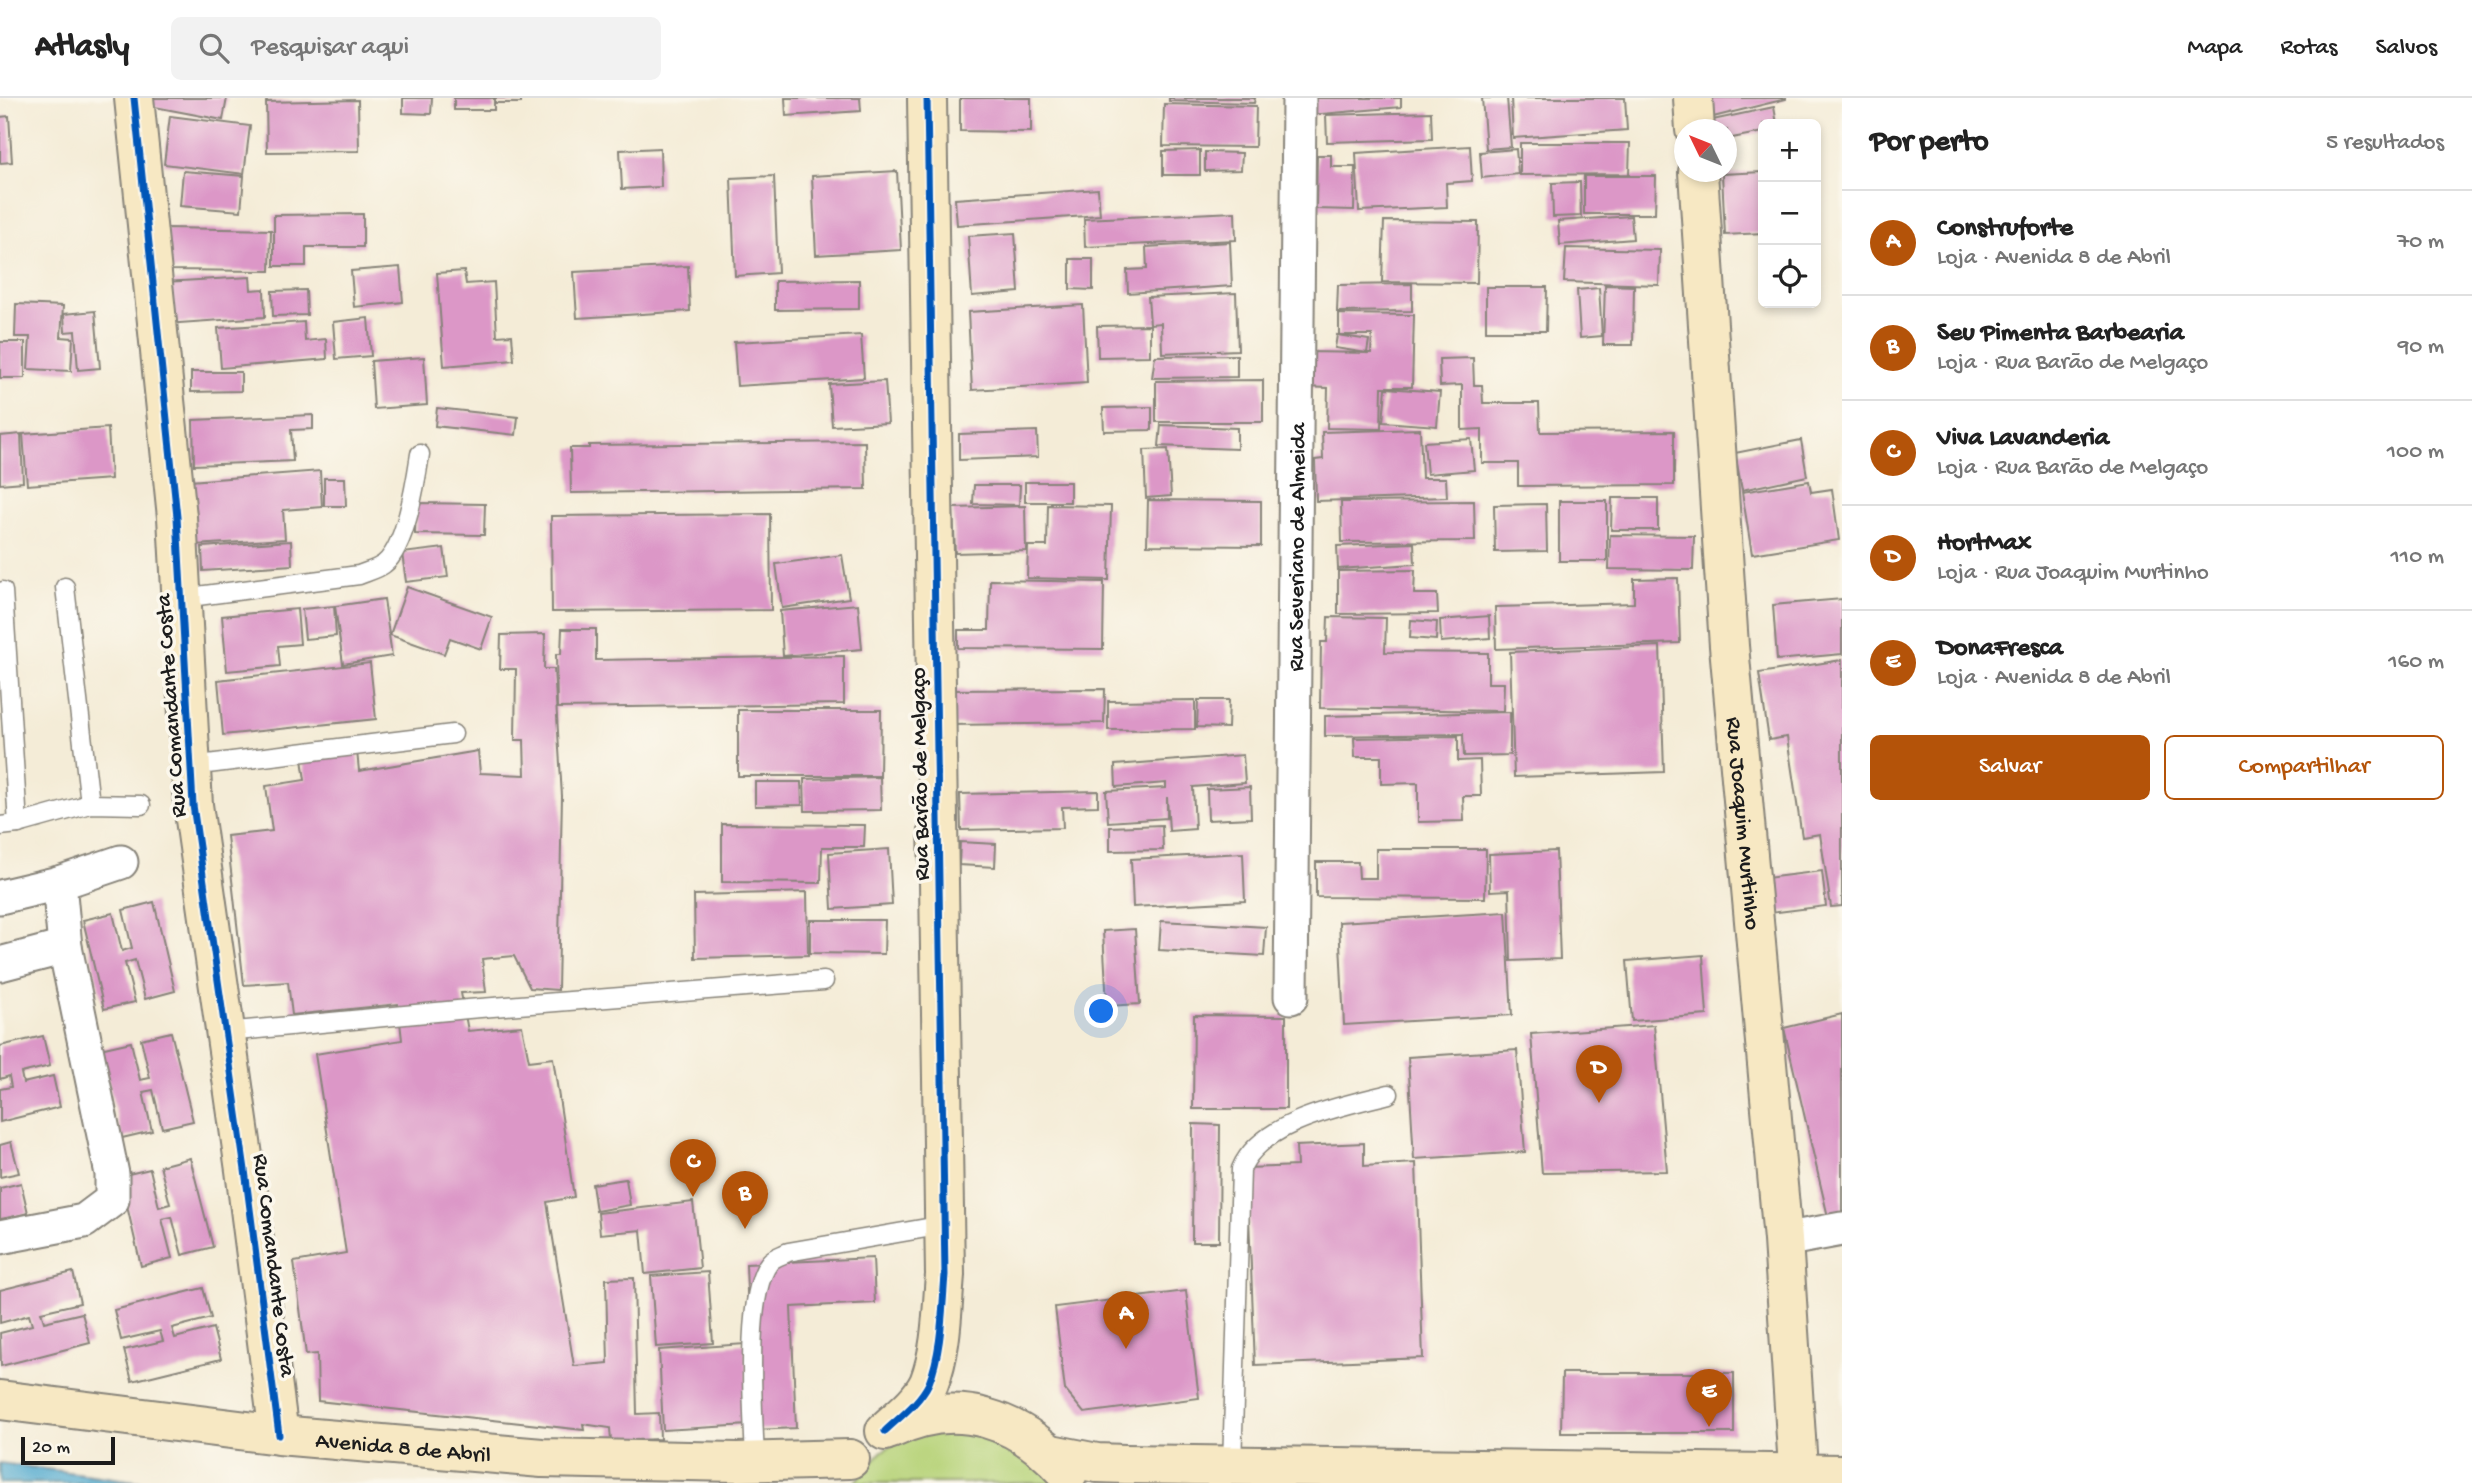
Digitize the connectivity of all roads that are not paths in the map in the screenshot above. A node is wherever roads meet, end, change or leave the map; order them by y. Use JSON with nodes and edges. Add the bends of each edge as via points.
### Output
{"nodes":[{"id":1,"x":134,"y":98,"type":"edge"},
{"id":2,"x":927,"y":98,"type":"edge"},
{"id":3,"x":1299,"y":98,"type":"edge"},
{"id":4,"x":1693,"y":98,"type":"edge"},
{"id":5,"x":1694,"y":119,"type":"edge"},
{"id":6,"x":1699,"y":182,"type":"edge"},
{"id":7,"x":420,"y":454,"type":"dead end"},
{"id":8,"x":65,"y":587,"type":"dead end"},
{"id":9,"x":3,"y":592,"type":"dead end"},
{"id":10,"x":182,"y":598,"type":"junction"},
{"id":11,"x":453,"y":734,"type":"dead end"},
{"id":12,"x":191,"y":766,"type":"junction"},
{"id":13,"x":90,"y":804,"type":"junction"},
{"id":14,"x":141,"y":805,"type":"dead end"},
{"id":15,"x":9,"y":825,"type":"edge"},
{"id":16,"x":121,"y":862,"type":"dead end"},
{"id":17,"x":59,"y":883,"type":"junction"},
{"id":18,"x":0,"y":897,"type":"edge"},
{"id":19,"x":65,"y":947,"type":"junction"},
{"id":20,"x":0,"y":964,"type":"edge"},
{"id":21,"x":824,"y":981,"type":"dead end"},
{"id":22,"x":1291,"y":997,"type":"dead end"},
{"id":23,"x":226,"y":1032,"type":"junction"},
{"id":24,"x":1389,"y":1094,"type":"dead end"},
{"id":25,"x":944,"y":1225,"type":"junction"},
{"id":26,"x":1842,"y":1229,"type":"edge"},
{"id":27,"x":0,"y":1237,"type":"edge"},
{"id":28,"x":1783,"y":1240,"type":"junction"},
{"id":29,"x":0,"y":1400,"type":"edge"},
{"id":30,"x":885,"y":1431,"type":"junction"},
{"id":31,"x":279,"y":1435,"type":"junction"},
{"id":32,"x":1051,"y":1454,"type":"junction"},
{"id":33,"x":755,"y":1462,"type":"junction"},
{"id":34,"x":1232,"y":1465,"type":"junction"},
{"id":35,"x":842,"y":1471,"type":"edge"},
{"id":36,"x":1842,"y":1474,"type":"edge"},
{"id":37,"x":1799,"y":1478,"type":"edge"},
{"id":38,"x":1076,"y":1483,"type":"edge"}],
"edges":[{"from":1,"to":10,"type":"street","name":"Rua Comandante Costa"},
{"from":2,"to":25,"type":"street","name":"Rua Barão de Melgaço"},
{"from":3,"to":22,"type":"street","name":"Rua Severiano de Almeida"},
{"from":4,"to":5,"type":"street"},
{"from":6,"to":28,"type":"street","name":"Rua Joaquim Murtinho","via":[[1729,646]]},
{"from":7,"to":10,"type":"lane","via":[[411,503],[397,545],[385,564],[359,575]]},
{"from":8,"to":13,"type":"lane"},
{"from":9,"to":15,"type":"lane"},
{"from":10,"to":12,"type":"street","name":"Rua Comandante Costa"},
{"from":11,"to":12,"type":"lane"},
{"from":12,"to":23,"type":"street","name":"Rua Comandante Costa"},
{"from":13,"to":14,"type":"lane"},
{"from":13,"to":15,"type":"lane"},
{"from":16,"to":17,"type":"street"},
{"from":17,"to":18,"type":"street"},
{"from":17,"to":19,"type":"street"},
{"from":19,"to":20,"type":"street"},
{"from":19,"to":27,"type":"street","via":[[112,1174],[112,1200],[84,1221]]},
{"from":21,"to":23,"type":"lane"},
{"from":23,"to":31,"type":"street","name":"Rua Comandante Costa"},
{"from":24,"to":34,"type":"lane","via":[[1310,1114],[1264,1141],[1247,1155],[1241,1169]]},
{"from":25,"to":30,"type":"street","name":"Rua Barão de Melgaço","via":[[945,1275],[936,1357],[920,1396]]},
{"from":25,"to":33,"type":"lane","via":[[789,1252],[771,1261],[761,1277],[751,1335]]},
{"from":26,"to":28,"type":"street"},
{"from":28,"to":37,"type":"street","name":"Rua Joaquim Murtinho"},
{"from":29,"to":31,"type":"street","name":"Avenida 8 de Abril"},
{"from":30,"to":32,"type":"street","name":"Avenida 8 de Abril","via":[[929,1415],[972,1414],[1016,1430]]},
{"from":30,"to":35,"type":"street","name":"Avenida 8 de Abril"},
{"from":31,"to":33,"type":"street","name":"Avenida 8 de Abril","via":[[542,1458]]},
{"from":32,"to":34,"type":"street","name":"Avenida 8 de Abril","via":[[1097,1463]]},
{"from":32,"to":38,"type":"street","name":"Avenida 8 de Abril"},
{"from":33,"to":35,"type":"street","name":"Avenida 8 de Abril"},
{"from":34,"to":37,"type":"street","name":"Avenida 8 de Abril"},
{"from":36,"to":37,"type":"street","name":"Avenida 8 de Abril"}]}
